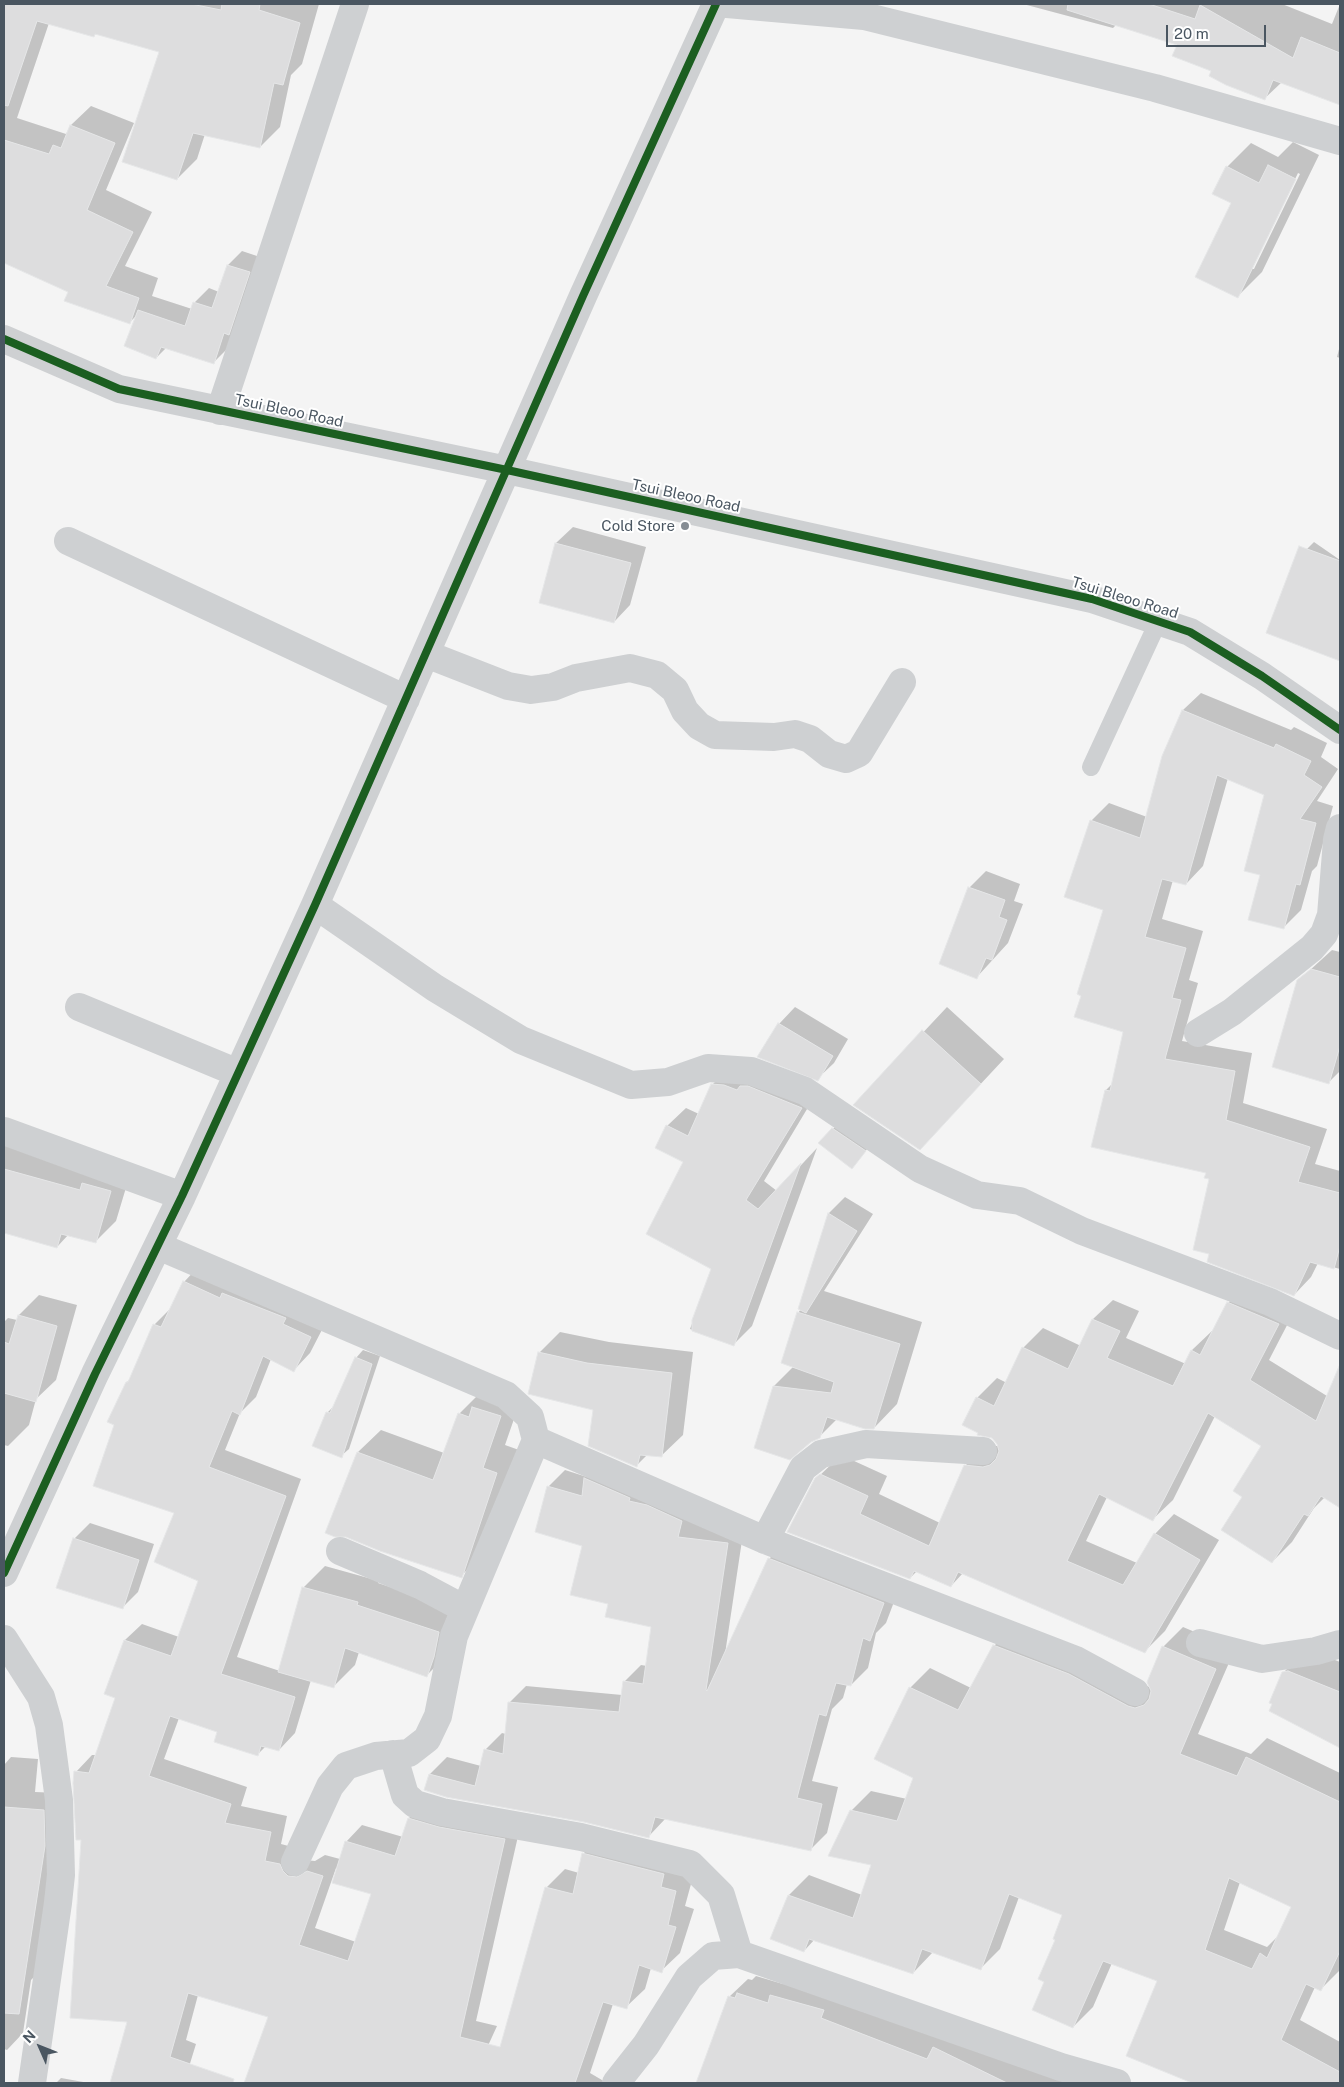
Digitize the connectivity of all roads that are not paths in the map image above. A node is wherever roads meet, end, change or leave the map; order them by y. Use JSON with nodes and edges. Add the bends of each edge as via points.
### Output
{"nodes":[{"id":1,"x":355,"y":4,"type":"edge"},
{"id":2,"x":716,"y":4,"type":"edge"},
{"id":3,"x":727,"y":4,"type":"edge"},
{"id":4,"x":865,"y":10,"type":"edge"},
{"id":5,"x":1340,"y":141,"type":"edge"},
{"id":6,"x":4,"y":339,"type":"edge"},
{"id":7,"x":220,"y":411,"type":"junction"},
{"id":8,"x":507,"y":470,"type":"junction"},
{"id":9,"x":68,"y":541,"type":"dead end"},
{"id":10,"x":1158,"y":622,"type":"junction"},
{"id":11,"x":426,"y":654,"type":"junction"},
{"id":12,"x":902,"y":682,"type":"dead end"},
{"id":13,"x":406,"y":699,"type":"junction"},
{"id":14,"x":1340,"y":730,"type":"edge"},
{"id":15,"x":1091,"y":767,"type":"dead end"},
{"id":16,"x":1340,"y":828,"type":"edge"},
{"id":17,"x":315,"y":905,"type":"junction"},
{"id":18,"x":79,"y":1008,"type":"dead end"},
{"id":19,"x":1198,"y":1033,"type":"dead end"},
{"id":20,"x":238,"y":1073,"type":"junction"},
{"id":21,"x":4,"y":1132,"type":"edge"},
{"id":22,"x":182,"y":1196,"type":"junction"},
{"id":23,"x":158,"y":1246,"type":"junction"},
{"id":24,"x":1340,"y":1336,"type":"edge"},
{"id":25,"x":536,"y":1440,"type":"junction"},
{"id":26,"x":983,"y":1451,"type":"dead end"},
{"id":27,"x":765,"y":1540,"type":"junction"},
{"id":28,"x":340,"y":1552,"type":"dead end"},
{"id":29,"x":4,"y":1573,"type":"edge"},
{"id":30,"x":465,"y":1609,"type":"junction"},
{"id":31,"x":4,"y":1640,"type":"edge"},
{"id":32,"x":1200,"y":1643,"type":"dead end"},
{"id":33,"x":1340,"y":1644,"type":"edge"},
{"id":34,"x":1135,"y":1692,"type":"dead end"},
{"id":35,"x":394,"y":1754,"type":"junction"},
{"id":36,"x":295,"y":1862,"type":"dead end"},
{"id":37,"x":739,"y":1954,"type":"junction"},
{"id":38,"x":32,"y":2083,"type":"edge"},
{"id":39,"x":616,"y":2083,"type":"edge"},
{"id":40,"x":1117,"y":2083,"type":"edge"}],
"edges":[{"from":1,"to":7,"type":"street"},
{"from":2,"to":8,"type":"street"},
{"from":3,"to":4,"type":"street"},
{"from":4,"to":5,"type":"street"},
{"from":6,"to":7,"type":"street","name":"Tsui Bleoo Road","via":[[119,389]]},
{"from":7,"to":8,"type":"street","name":"Tsui Bleoo Road"},
{"from":8,"to":10,"type":"street","name":"Tsui Bleoo Road","via":[[1092,599]]},
{"from":8,"to":11,"type":"street"},
{"from":9,"to":13,"type":"street"},
{"from":10,"to":14,"type":"street","name":"Tsui Bleoo Road","via":[[1190,632],[1262,676]]},
{"from":10,"to":15,"type":"lane"},
{"from":11,"to":12,"type":"street","via":[[508,686],[531,690],[630,668],[657,675],[675,690],[684,711],[699,726],[715,735],[774,737],[795,734],[810,739],[829,754],[846,759],[859,754]]},
{"from":11,"to":13,"type":"street"},
{"from":13,"to":17,"type":"street"},
{"from":16,"to":19,"type":"street","via":[[1331,915],[1324,934],[1312,948],[1232,1012]]},
{"from":17,"to":20,"type":"street"},
{"from":17,"to":24,"type":"street","via":[[435,988],[530,1043],[631,1085],[668,1082],[708,1068],[751,1071],[805,1091],[920,1169],[977,1195],[1020,1201],[1082,1231],[1270,1302]]},
{"from":18,"to":20,"type":"street"},
{"from":20,"to":22,"type":"street"},
{"from":21,"to":22,"type":"street"},
{"from":22,"to":23,"type":"street"},
{"from":23,"to":25,"type":"street","via":[[506,1395],[530,1417]]},
{"from":23,"to":29,"type":"street"},
{"from":25,"to":27,"type":"street"},
{"from":25,"to":30,"type":"street"},
{"from":26,"to":27,"type":"street","via":[[866,1444],[821,1454],[803,1468]]},
{"from":27,"to":34,"type":"street","via":[[1076,1660]]},
{"from":28,"to":30,"type":"street","via":[[420,1585]]},
{"from":30,"to":35,"type":"street","via":[[454,1636],[438,1716],[427,1739],[409,1753]]},
{"from":31,"to":38,"type":"street","via":[[41,1697],[49,1726],[59,1800],[58,1903]]},
{"from":32,"to":33,"type":"street","via":[[1262,1659]]},
{"from":35,"to":36,"type":"street","via":[[346,1766],[330,1786]]},
{"from":35,"to":37,"type":"street","via":[[405,1795],[415,1804],[690,1864],[721,1895]]},
{"from":37,"to":39,"type":"street","via":[[712,1956],[689,1977],[646,2046]]},
{"from":37,"to":40,"type":"street","via":[[1061,2068]]}]}
